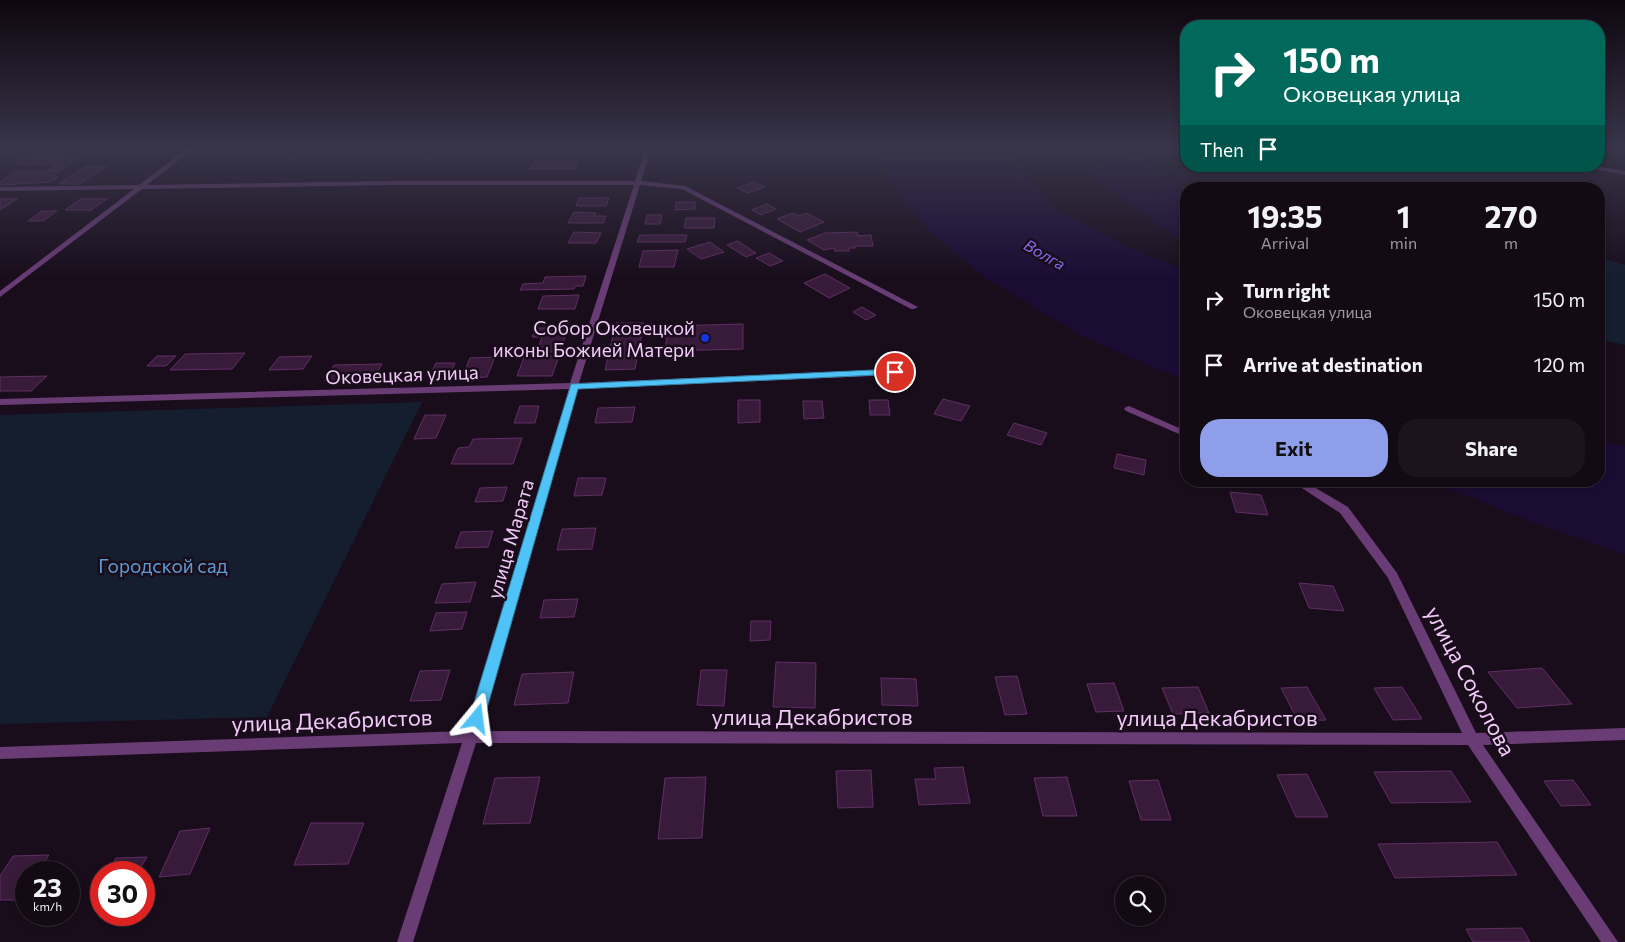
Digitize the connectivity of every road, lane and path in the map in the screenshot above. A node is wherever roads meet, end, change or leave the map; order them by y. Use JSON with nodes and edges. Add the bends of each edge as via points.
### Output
{"nodes":[{"id":1,"x":136,"y":190,"type":"edge"},
{"id":2,"x":635,"y":190,"type":"edge"},
{"id":3,"x":689,"y":190,"type":"edge"},
{"id":4,"x":0,"y":295,"type":"edge"},
{"id":5,"x":914,"y":307,"type":"dead end"},
{"id":6,"x":895,"y":372,"type":"dead end"},
{"id":7,"x":574,"y":386,"type":"junction"},
{"id":8,"x":0,"y":402,"type":"edge"},
{"id":9,"x":1129,"y":409,"type":"dead end"},
{"id":10,"x":1180,"y":431,"type":"edge"},
{"id":11,"x":1306,"y":487,"type":"edge"},
{"id":12,"x":1625,"y":734,"type":"edge"},
{"id":13,"x":471,"y":737,"type":"junction"},
{"id":14,"x":1472,"y":739,"type":"junction"},
{"id":15,"x":0,"y":753,"type":"edge"},
{"id":16,"x":405,"y":942,"type":"edge"},
{"id":17,"x":1610,"y":942,"type":"edge"}],
"edges":[{"from":1,"to":4,"type":"street"},
{"from":2,"to":7,"type":"street","name":"улица Марата"},
{"from":3,"to":5,"type":"street"},
{"from":6,"to":7,"type":"street","name":"Оковецкая улица"},
{"from":7,"to":8,"type":"street","name":"Оковецкая улица"},
{"from":7,"to":13,"type":"street","name":"улица Марата"},
{"from":9,"to":10,"type":"street"},
{"from":11,"to":14,"type":"street","name":"улица Соколова","via":[[1344,510],[1393,576]]},
{"from":12,"to":14,"type":"street","name":"улица Декабристов"},
{"from":13,"to":14,"type":"street","name":"улица Декабристов"},
{"from":13,"to":15,"type":"street","name":"улица Декабристов"},
{"from":13,"to":16,"type":"street","name":"улица Марата"},
{"from":14,"to":17,"type":"street","name":"улица Соколова"}]}
